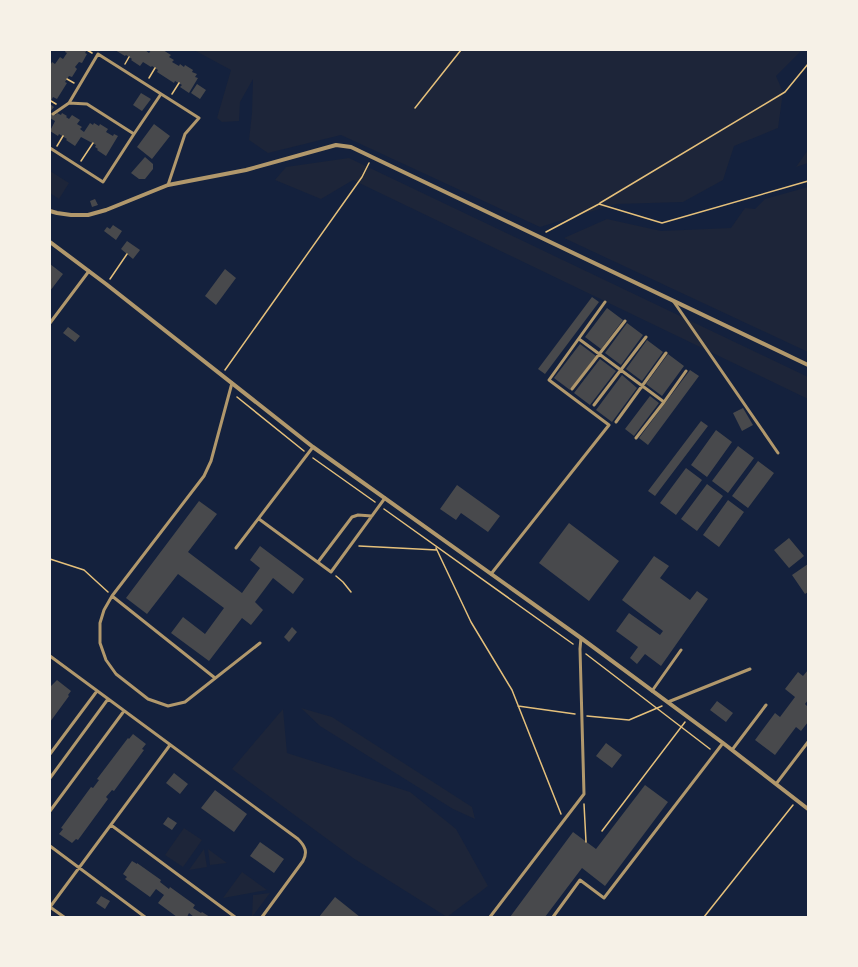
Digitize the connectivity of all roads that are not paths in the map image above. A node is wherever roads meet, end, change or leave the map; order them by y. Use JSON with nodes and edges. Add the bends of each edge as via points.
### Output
{"nodes":[{"id":1,"x":161,"y":94,"type":"junction"},
{"id":2,"x":69,"y":103,"type":"junction"},
{"id":3,"x":53,"y":114,"type":"dead end"},
{"id":4,"x":134,"y":134,"type":"junction"},
{"id":5,"x":50,"y":148,"type":"edge"},
{"id":6,"x":168,"y":185,"type":"junction"},
{"id":7,"x":50,"y":211,"type":"edge"},
{"id":8,"x":50,"y":242,"type":"edge"},
{"id":9,"x":89,"y":270,"type":"junction"},
{"id":10,"x":673,"y":300,"type":"junction"},
{"id":11,"x":606,"y":302,"type":"dead end"},
{"id":12,"x":625,"y":321,"type":"dead end"},
{"id":13,"x":50,"y":323,"type":"edge"},
{"id":14,"x":646,"y":337,"type":"dead end"},
{"id":15,"x":579,"y":339,"type":"junction"},
{"id":16,"x":666,"y":353,"type":"dead end"},
{"id":17,"x":600,"y":354,"type":"junction"},
{"id":18,"x":808,"y":365,"type":"edge"},
{"id":19,"x":621,"y":370,"type":"junction"},
{"id":20,"x":686,"y":371,"type":"dead end"},
{"id":21,"x":232,"y":383,"type":"junction"},
{"id":22,"x":643,"y":386,"type":"junction"},
{"id":23,"x":572,"y":389,"type":"dead end"},
{"id":24,"x":664,"y":402,"type":"junction"},
{"id":25,"x":594,"y":405,"type":"dead end"},
{"id":26,"x":616,"y":422,"type":"dead end"},
{"id":27,"x":636,"y":438,"type":"dead end"},
{"id":28,"x":313,"y":447,"type":"junction"},
{"id":29,"x":778,"y":452,"type":"dead end"},
{"id":30,"x":385,"y":498,"type":"junction"},
{"id":31,"x":372,"y":516,"type":"junction"},
{"id":32,"x":259,"y":519,"type":"junction"},
{"id":33,"x":236,"y":548,"type":"dead end"},
{"id":34,"x":318,"y":562,"type":"junction"},
{"id":35,"x":491,"y":574,"type":"junction"},
{"id":36,"x":112,"y":596,"type":"junction"},
{"id":37,"x":581,"y":638,"type":"junction"},
{"id":38,"x":260,"y":642,"type":"dead end"},
{"id":39,"x":681,"y":650,"type":"dead end"},
{"id":40,"x":50,"y":657,"type":"edge"},
{"id":41,"x":750,"y":669,"type":"dead end"},
{"id":42,"x":215,"y":678,"type":"junction"},
{"id":43,"x":97,"y":691,"type":"junction"},
{"id":44,"x":652,"y":691,"type":"junction"},
{"id":45,"x":108,"y":699,"type":"junction"},
{"id":46,"x":668,"y":702,"type":"junction"},
{"id":47,"x":766,"y":705,"type":"dead end"},
{"id":48,"x":124,"y":711,"type":"junction"},
{"id":49,"x":808,"y":742,"type":"edge"},
{"id":50,"x":723,"y":743,"type":"junction"},
{"id":51,"x":170,"y":745,"type":"junction"},
{"id":52,"x":732,"y":750,"type":"junction"},
{"id":53,"x":50,"y":754,"type":"edge"},
{"id":54,"x":50,"y":778,"type":"edge"},
{"id":55,"x":776,"y":784,"type":"junction"},
{"id":56,"x":808,"y":809,"type":"edge"},
{"id":57,"x":50,"y":811,"type":"edge"},
{"id":58,"x":111,"y":825,"type":"junction"},
{"id":59,"x":50,"y":846,"type":"edge"},
{"id":60,"x":79,"y":868,"type":"junction"},
{"id":61,"x":50,"y":907,"type":"edge"},
{"id":62,"x":64,"y":917,"type":"edge"},
{"id":63,"x":145,"y":917,"type":"edge"},
{"id":64,"x":235,"y":917,"type":"edge"},
{"id":65,"x":262,"y":917,"type":"edge"},
{"id":66,"x":490,"y":917,"type":"edge"},
{"id":67,"x":553,"y":917,"type":"edge"}],
"edges":[{"from":1,"to":2,"type":"lane","via":[[98,54]]},
{"from":1,"to":4,"type":"lane"},
{"from":1,"to":6,"type":"lane","via":[[199,118],[186,134]]},
{"from":2,"to":3,"type":"lane"},
{"from":2,"to":4,"type":"lane","via":[[87,104]]},
{"from":4,"to":5,"type":"lane","via":[[103,182]]},
{"from":6,"to":7,"type":"street","via":[[88,215]]},
{"from":6,"to":10,"type":"street","via":[[246,170],[336,145],[351,147]]},
{"from":8,"to":9,"type":"street"},
{"from":9,"to":13,"type":"lane"},
{"from":9,"to":21,"type":"street"},
{"from":10,"to":18,"type":"street"},
{"from":10,"to":29,"type":"lane"},
{"from":11,"to":15,"type":"lane"},
{"from":12,"to":17,"type":"lane"},
{"from":14,"to":19,"type":"lane"},
{"from":15,"to":17,"type":"lane"},
{"from":15,"to":35,"type":"lane","via":[[549,380],[609,425]]},
{"from":16,"to":22,"type":"lane"},
{"from":17,"to":19,"type":"lane"},
{"from":17,"to":23,"type":"lane"},
{"from":19,"to":22,"type":"lane"},
{"from":19,"to":25,"type":"lane"},
{"from":20,"to":24,"type":"lane"},
{"from":21,"to":28,"type":"street"},
{"from":21,"to":36,"type":"lane","via":[[211,461],[204,476]]},
{"from":22,"to":24,"type":"lane"},
{"from":22,"to":26,"type":"lane"},
{"from":24,"to":27,"type":"lane"},
{"from":28,"to":30,"type":"street"},
{"from":28,"to":32,"type":"lane"},
{"from":30,"to":31,"type":"lane"},
{"from":30,"to":35,"type":"street"},
{"from":31,"to":34,"type":"lane","via":[[358,515],[352,518]]},
{"from":31,"to":34,"type":"lane","via":[[331,572]]},
{"from":32,"to":33,"type":"lane"},
{"from":32,"to":34,"type":"lane"},
{"from":35,"to":37,"type":"street"},
{"from":36,"to":42,"type":"lane"},
{"from":36,"to":42,"type":"lane","via":[[100,623],[100,643],[106,660],[116,674],[148,699],[168,706],[185,702]]},
{"from":37,"to":44,"type":"street"},
{"from":37,"to":66,"type":"lane","via":[[584,794]]},
{"from":38,"to":42,"type":"lane"},
{"from":39,"to":44,"type":"lane"},
{"from":40,"to":43,"type":"lane"},
{"from":41,"to":46,"type":"lane"},
{"from":43,"to":45,"type":"lane"},
{"from":43,"to":53,"type":"lane"},
{"from":44,"to":46,"type":"street"},
{"from":45,"to":48,"type":"lane"},
{"from":45,"to":54,"type":"lane"},
{"from":46,"to":50,"type":"street"},
{"from":47,"to":52,"type":"lane"},
{"from":48,"to":51,"type":"lane"},
{"from":48,"to":57,"type":"lane"},
{"from":49,"to":55,"type":"lane"},
{"from":50,"to":52,"type":"street"},
{"from":50,"to":67,"type":"lane","via":[[604,898],[580,880]]},
{"from":51,"to":58,"type":"lane"},
{"from":51,"to":65,"type":"lane","via":[[304,845],[306,855],[303,861]]},
{"from":52,"to":55,"type":"street"},
{"from":55,"to":56,"type":"street"},
{"from":58,"to":60,"type":"lane"},
{"from":58,"to":64,"type":"lane"},
{"from":59,"to":60,"type":"lane"},
{"from":60,"to":61,"type":"lane"},
{"from":60,"to":63,"type":"lane"},
{"from":61,"to":62,"type":"lane"}]}
